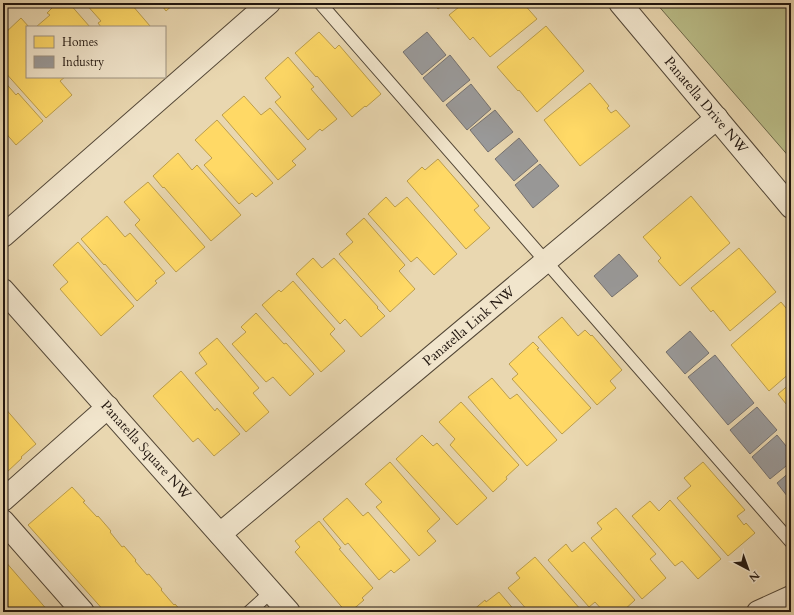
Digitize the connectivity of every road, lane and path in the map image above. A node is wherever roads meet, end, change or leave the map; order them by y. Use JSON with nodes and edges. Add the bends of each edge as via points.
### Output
{"nodes":[{"id":1,"x":269,"y":3,"type":"edge"},
{"id":2,"x":320,"y":3,"type":"edge"},
{"id":3,"x":620,"y":3,"type":"edge"},
{"id":4,"x":716,"y":118,"type":"junction"},
{"id":5,"x":791,"y":207,"type":"edge"},
{"id":6,"x":3,"y":236,"type":"edge"},
{"id":7,"x":546,"y":261,"type":"junction"},
{"id":8,"x":3,"y":290,"type":"edge"},
{"id":9,"x":108,"y":407,"type":"junction"},
{"id":10,"x":3,"y":500,"type":"edge"},
{"id":11,"x":3,"y":521,"type":"edge"},
{"id":12,"x":220,"y":534,"type":"junction"},
{"id":13,"x":791,"y":542,"type":"edge"},
{"id":14,"x":271,"y":592,"type":"junction"},
{"id":15,"x":791,"y":597,"type":"edge"},
{"id":16,"x":83,"y":612,"type":"edge"},
{"id":17,"x":249,"y":612,"type":"edge"},
{"id":18,"x":289,"y":612,"type":"edge"},
{"id":19,"x":758,"y":612,"type":"edge"}],
"edges":[{"from":1,"to":6,"type":"street"},
{"from":2,"to":7,"type":"lane"},
{"from":3,"to":4,"type":"street","name":"Panatella Drive NW"},
{"from":4,"to":5,"type":"street","name":"Panatella Drive NW"},
{"from":4,"to":7,"type":"street","name":"Panatella Link NW"},
{"from":7,"to":12,"type":"street","name":"Panatella Link NW"},
{"from":7,"to":13,"type":"lane"},
{"from":8,"to":9,"type":"street","name":"Panatella Square NW"},
{"from":9,"to":10,"type":"street"},
{"from":9,"to":12,"type":"street","name":"Panatella Square NW"},
{"from":11,"to":16,"type":"street"},
{"from":12,"to":14,"type":"street","name":"Panatella Square NW"},
{"from":14,"to":17,"type":"lane"},
{"from":14,"to":18,"type":"street","name":"Panatella Square NW"},
{"from":15,"to":19,"type":"street"}]}
